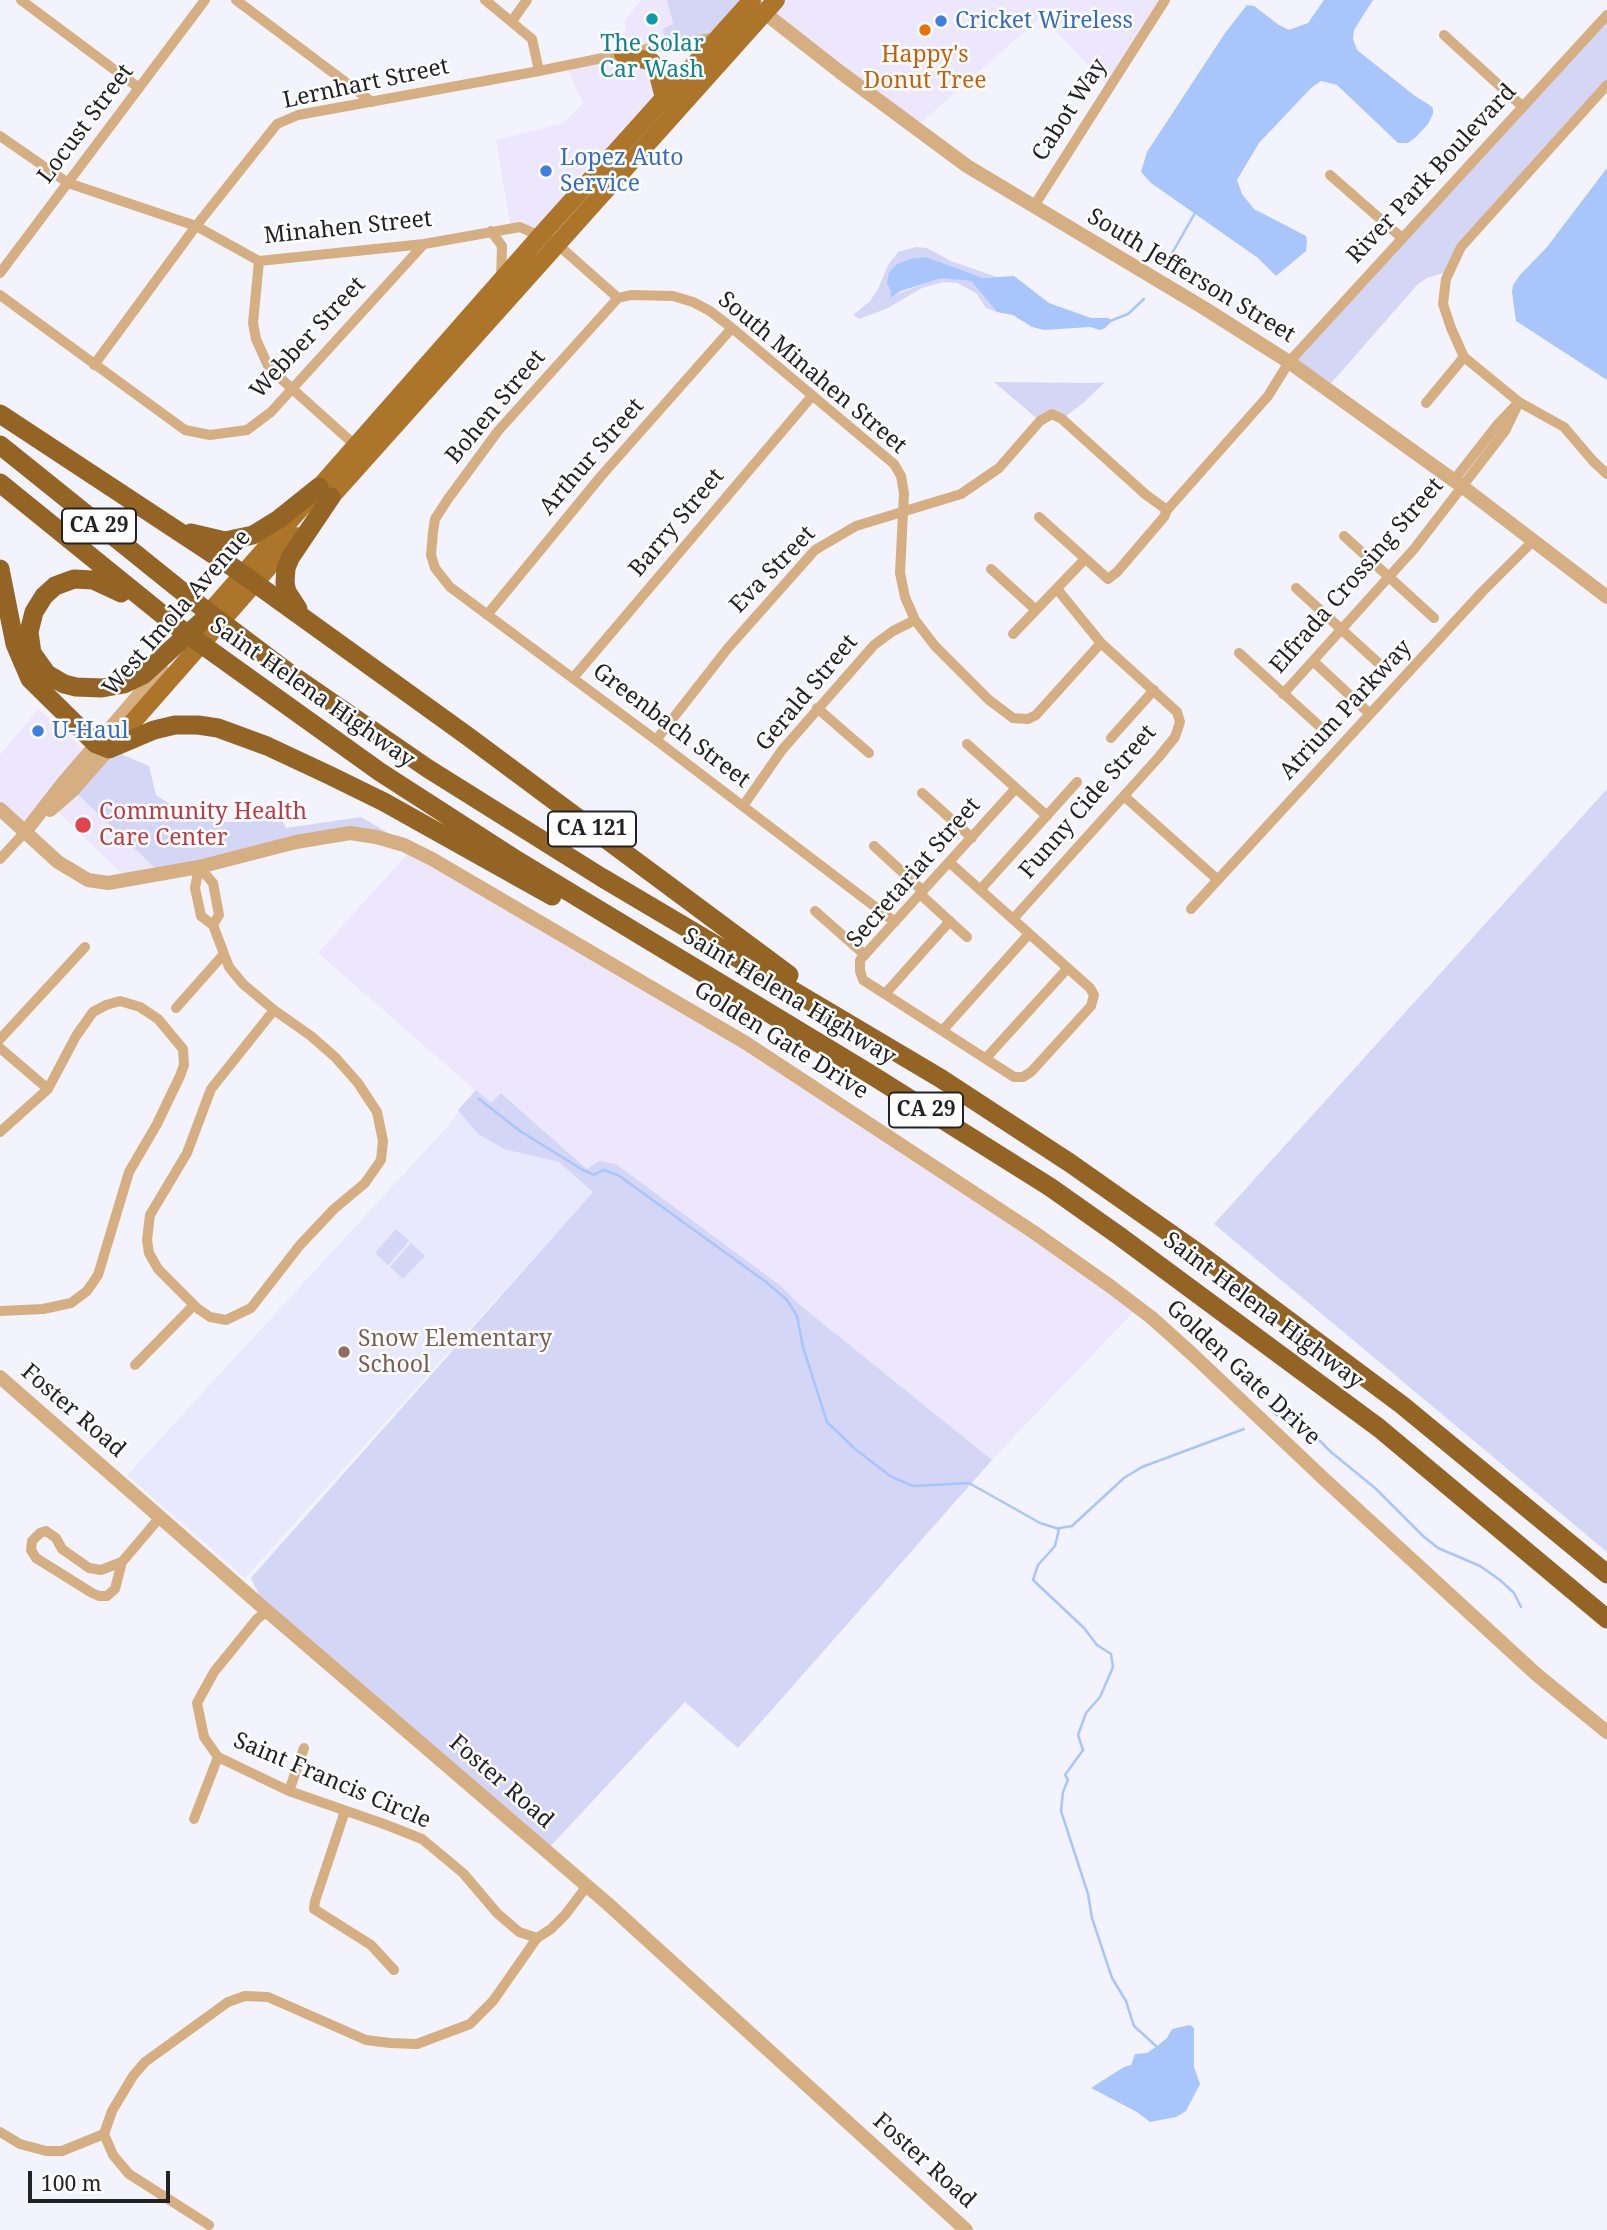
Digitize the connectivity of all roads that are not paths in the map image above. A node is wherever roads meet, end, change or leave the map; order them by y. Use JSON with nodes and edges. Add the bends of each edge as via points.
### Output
{"nodes":[{"id":1,"x":20,"y":0,"type":"edge"},
{"id":2,"x":205,"y":0,"type":"edge"},
{"id":3,"x":236,"y":0,"type":"edge"},
{"id":4,"x":485,"y":0,"type":"edge"},
{"id":5,"x":527,"y":0,"type":"edge"},
{"id":6,"x":1165,"y":0,"type":"edge"},
{"id":7,"x":758,"y":3,"type":"edge"},
{"id":8,"x":1607,"y":15,"type":"edge"},
{"id":9,"x":512,"y":21,"type":"junction"},
{"id":10,"x":1444,"y":35,"type":"dead end"},
{"id":11,"x":719,"y":37,"type":"junction"},
{"id":12,"x":623,"y":54,"type":"junction"},
{"id":13,"x":539,"y":71,"type":"junction"},
{"id":14,"x":1607,"y":85,"type":"edge"},
{"id":15,"x":139,"y":88,"type":"junction"},
{"id":16,"x":664,"y":98,"type":"junction"},
{"id":17,"x":372,"y":102,"type":"junction"},
{"id":18,"x":1523,"y":107,"type":"junction"},
{"id":19,"x":0,"y":136,"type":"edge"},
{"id":20,"x":1330,"y":175,"type":"dead end"},
{"id":21,"x":68,"y":183,"type":"junction"},
{"id":22,"x":1034,"y":206,"type":"junction"},
{"id":23,"x":196,"y":226,"type":"junction"},
{"id":24,"x":491,"y":231,"type":"junction"},
{"id":25,"x":1402,"y":238,"type":"junction"},
{"id":26,"x":549,"y":239,"type":"junction"},
{"id":27,"x":424,"y":244,"type":"junction"},
{"id":28,"x":259,"y":261,"type":"junction"},
{"id":29,"x":0,"y":274,"type":"edge"},
{"id":30,"x":501,"y":280,"type":"junction"},
{"id":31,"x":0,"y":295,"type":"edge"},
{"id":32,"x":618,"y":298,"type":"junction"},
{"id":33,"x":732,"y":328,"type":"junction"},
{"id":34,"x":1464,"y":357,"type":"junction"},
{"id":35,"x":1289,"y":362,"type":"junction"},
{"id":36,"x":94,"y":365,"type":"junction"},
{"id":37,"x":290,"y":389,"type":"junction"},
{"id":38,"x":812,"y":396,"type":"junction"},
{"id":39,"x":1426,"y":402,"type":"dead end"},
{"id":40,"x":1519,"y":402,"type":"junction"},
{"id":41,"x":0,"y":414,"type":"edge"},
{"id":42,"x":0,"y":445,"type":"edge"},
{"id":43,"x":356,"y":446,"type":"junction"},
{"id":44,"x":1607,"y":474,"type":"edge"},
{"id":45,"x":0,"y":483,"type":"edge"},
{"id":46,"x":1458,"y":483,"type":"junction"},
{"id":47,"x":325,"y":492,"type":"junction"},
{"id":48,"x":1167,"y":510,"type":"junction"},
{"id":49,"x":904,"y":511,"type":"junction"},
{"id":50,"x":1039,"y":517,"type":"dead end"},
{"id":51,"x":161,"y":521,"type":"junction"},
{"id":52,"x":1344,"y":536,"type":"dead end"},
{"id":53,"x":1532,"y":541,"type":"junction"},
{"id":54,"x":431,"y":555,"type":"joint"},
{"id":55,"x":1085,"y":559,"type":"junction"},
{"id":56,"x":0,"y":569,"type":"edge"},
{"id":57,"x":991,"y":569,"type":"dead end"},
{"id":58,"x":1390,"y":578,"type":"junction"},
{"id":59,"x":249,"y":579,"type":"junction"},
{"id":60,"x":1296,"y":588,"type":"dead end"},
{"id":61,"x":1056,"y":589,"type":"junction"},
{"id":62,"x":1607,"y":597,"type":"edge"},
{"id":63,"x":1036,"y":610,"type":"junction"},
{"id":64,"x":200,"y":614,"type":"junction"},
{"id":65,"x":487,"y":615,"type":"junction"},
{"id":66,"x":1434,"y":618,"type":"dead end"},
{"id":67,"x":915,"y":620,"type":"junction"},
{"id":68,"x":311,"y":623,"type":"junction"},
{"id":69,"x":179,"y":628,"type":"junction"},
{"id":70,"x":1342,"y":629,"type":"junction"},
{"id":71,"x":1013,"y":634,"type":"dead end"},
{"id":72,"x":1101,"y":643,"type":"junction"},
{"id":73,"x":1239,"y":653,"type":"dead end"},
{"id":74,"x":1313,"y":661,"type":"junction"},
{"id":75,"x":1385,"y":669,"type":"dead end"},
{"id":76,"x":573,"y":678,"type":"junction"},
{"id":77,"x":1154,"y":690,"type":"junction"},
{"id":78,"x":1283,"y":694,"type":"junction"},
{"id":79,"x":817,"y":708,"type":"junction"},
{"id":80,"x":1370,"y":714,"type":"junction"},
{"id":81,"x":1327,"y":733,"type":"dead end"},
{"id":82,"x":1111,"y":738,"type":"dead end"},
{"id":83,"x":656,"y":740,"type":"junction"},
{"id":84,"x":967,"y":744,"type":"dead end"},
{"id":85,"x":102,"y":746,"type":"junction"},
{"id":86,"x":869,"y":753,"type":"dead end"},
{"id":87,"x":1077,"y":782,"type":"dead end"},
{"id":88,"x":1016,"y":788,"type":"junction"},
{"id":89,"x":922,"y":793,"type":"dead end"},
{"id":90,"x":1124,"y":796,"type":"junction"},
{"id":91,"x":743,"y":806,"type":"junction"},
{"id":92,"x":0,"y":809,"type":"edge"},
{"id":93,"x":1046,"y":816,"type":"junction"},
{"id":94,"x":25,"y":832,"type":"junction"},
{"id":95,"x":972,"y":838,"type":"junction"},
{"id":96,"x":874,"y":846,"type":"dead end"},
{"id":97,"x":0,"y":859,"type":"edge"},
{"id":98,"x":949,"y":862,"type":"junction"},
{"id":99,"x":199,"y":867,"type":"junction"},
{"id":100,"x":1217,"y":880,"type":"junction"},
{"id":101,"x":980,"y":890,"type":"junction"},
{"id":102,"x":922,"y":893,"type":"junction"},
{"id":103,"x":1191,"y":909,"type":"dead end"},
{"id":104,"x":815,"y":911,"type":"dead end"},
{"id":105,"x":1013,"y":919,"type":"junction"},
{"id":106,"x":950,"y":921,"type":"junction"},
{"id":107,"x":895,"y":922,"type":"junction"},
{"id":108,"x":213,"y":925,"type":"junction"},
{"id":109,"x":1029,"y":934,"type":"junction"},
{"id":110,"x":967,"y":937,"type":"dead end"},
{"id":111,"x":85,"y":947,"type":"dead end"},
{"id":112,"x":223,"y":955,"type":"junction"},
{"id":113,"x":865,"y":955,"type":"junction"},
{"id":114,"x":1067,"y":969,"type":"junction"},
{"id":115,"x":885,"y":994,"type":"junction"},
{"id":116,"x":176,"y":1008,"type":"dead end"},
{"id":117,"x":274,"y":1010,"type":"junction"},
{"id":118,"x":942,"y":1031,"type":"junction"},
{"id":119,"x":872,"y":1036,"type":"junction"},
{"id":120,"x":0,"y":1039,"type":"edge"},
{"id":121,"x":0,"y":1048,"type":"edge"},
{"id":122,"x":835,"y":1053,"type":"junction"},
{"id":123,"x":986,"y":1058,"type":"junction"},
{"id":124,"x":48,"y":1089,"type":"junction"},
{"id":125,"x":0,"y":1132,"type":"edge"},
{"id":126,"x":194,"y":1305,"type":"junction"},
{"id":127,"x":0,"y":1311,"type":"edge"},
{"id":128,"x":135,"y":1365,"type":"dead end"},
{"id":129,"x":0,"y":1377,"type":"edge"},
{"id":130,"x":161,"y":1516,"type":"junction"},
{"id":131,"x":122,"y":1562,"type":"junction"},
{"id":132,"x":1607,"y":1574,"type":"edge"},
{"id":133,"x":267,"y":1611,"type":"junction"},
{"id":134,"x":1607,"y":1619,"type":"edge"},
{"id":135,"x":1607,"y":1732,"type":"edge"},
{"id":136,"x":304,"y":1748,"type":"dead end"},
{"id":137,"x":218,"y":1758,"type":"junction"},
{"id":138,"x":289,"y":1791,"type":"junction"},
{"id":139,"x":345,"y":1811,"type":"junction"},
{"id":140,"x":194,"y":1819,"type":"dead end"},
{"id":141,"x":587,"y":1886,"type":"junction"},
{"id":142,"x":537,"y":1938,"type":"junction"},
{"id":143,"x":394,"y":1970,"type":"dead end"},
{"id":144,"x":0,"y":2132,"type":"edge"},
{"id":145,"x":104,"y":2134,"type":"junction"},
{"id":146,"x":209,"y":2225,"type":"dead end"},
{"id":147,"x":966,"y":2230,"type":"edge"}],
"edges":[{"from":1,"to":15,"type":"street"},
{"from":2,"to":15,"type":"street","name":"Locust Street"},
{"from":3,"to":17,"type":"street"},
{"from":4,"to":9,"type":"street"},
{"from":5,"to":9,"type":"street"},
{"from":6,"to":22,"type":"street","name":"Cabot Way"},
{"from":7,"to":11,"type":"main road","name":"West Imola Avenue","number":"CA 121"},
{"from":7,"to":22,"type":"street","name":"South Jefferson Street","via":[[839,72],[967,166]]},
{"from":7,"to":26,"type":"main road","name":"West Imola Avenue","number":"CA 121"},
{"from":8,"to":18,"type":"street","name":"River Park Boulevard"},
{"from":9,"to":13,"type":"street","via":[[532,39]]},
{"from":10,"to":18,"type":"street"},
{"from":11,"to":12,"type":"street","name":"Lernhart Street"},
{"from":11,"to":16,"type":"main road","name":"West Imola Avenue","number":"CA 121"},
{"from":12,"to":13,"type":"street","name":"Lernhart Street"},
{"from":12,"to":16,"type":"main road","via":[[652,62]]},
{"from":13,"to":17,"type":"street","name":"Lernhart Street"},
{"from":14,"to":34,"type":"street","via":[[1461,247],[1446,279],[1443,304]]},
{"from":15,"to":21,"type":"street","name":"Locust Street"},
{"from":16,"to":26,"type":"main road","name":"West Imola Avenue","number":"CA 121"},
{"from":17,"to":23,"type":"street","name":"Lernhart Street","via":[[298,115],[277,124]]},
{"from":18,"to":25,"type":"street","name":"River Park Boulevard"},
{"from":19,"to":21,"type":"street","name":"Minahen Street"},
{"from":20,"to":25,"type":"street"},
{"from":21,"to":23,"type":"street","name":"Minahen Street"},
{"from":21,"to":29,"type":"street","name":"Locust Street"},
{"from":22,"to":35,"type":"street","name":"South Jefferson Street"},
{"from":23,"to":28,"type":"street","name":"Minahen Street"},
{"from":23,"to":36,"type":"street","name":"Lernhart Street"},
{"from":24,"to":26,"type":"street","name":"Minahen Street","via":[[520,227]]},
{"from":24,"to":27,"type":"street","name":"Minahen Street"},
{"from":24,"to":30,"type":"street","via":[[502,246]]},
{"from":25,"to":35,"type":"street","name":"River Park Boulevard"},
{"from":26,"to":30,"type":"main road","name":"West Imola Avenue","number":"CA 121"},
{"from":26,"to":32,"type":"street"},
{"from":26,"to":47,"type":"main road","name":"West Imola Avenue","number":"CA 121"},
{"from":27,"to":28,"type":"street","name":"Minahen Street"},
{"from":27,"to":37,"type":"street","name":"Webber Street"},
{"from":28,"to":37,"type":"street","via":[[253,323],[256,340],[269,368]]},
{"from":30,"to":43,"type":"main road","name":"West Imola Avenue","number":"CA 121"},
{"from":31,"to":36,"type":"street","name":"Webber Street"},
{"from":32,"to":33,"type":"street","name":"South Minahen Street","via":[[673,296],[710,311]]},
{"from":32,"to":54,"type":"street","name":"Bohen Street","via":[[498,431],[435,519]]},
{"from":33,"to":38,"type":"street","name":"South Minahen Street"},
{"from":33,"to":65,"type":"street","name":"Arthur Street"},
{"from":34,"to":39,"type":"street"},
{"from":34,"to":40,"type":"street"},
{"from":35,"to":46,"type":"street","name":"South Jefferson Street"},
{"from":35,"to":48,"type":"street","name":"River Park Boulevard","via":[[1268,396]]},
{"from":36,"to":37,"type":"street","name":"Webber Street","via":[[185,430],[210,435],[247,430],[271,412]]},
{"from":37,"to":43,"type":"street"},
{"from":38,"to":49,"type":"street","name":"South Minahen Street","via":[[894,464],[901,477]]},
{"from":38,"to":76,"type":"street","name":"Barry Street"},
{"from":40,"to":44,"type":"street","via":[[1564,427]]},
{"from":40,"to":46,"type":"street","name":"Elfrada Crossing Street","via":[[1497,425]]},
{"from":41,"to":51,"type":"highway"},
{"from":42,"to":64,"type":"highway","name":"Saint Helena Highway","number":"CA 29"},
{"from":43,"to":47,"type":"main road","name":"West Imola Avenue","number":"CA 121"},
{"from":45,"to":69,"type":"highway","name":"Saint Helena Highway","number":"CA 29"},
{"from":46,"to":53,"type":"street","name":"South Jefferson Street"},
{"from":46,"to":58,"type":"street","name":"Elfrada Crossing Street"},
{"from":47,"to":51,"type":"highway","via":[[253,534],[225,541]]},
{"from":47,"to":59,"type":"main road","name":"West Imola Avenue","number":"CA 121"},
{"from":47,"to":68,"type":"highway","number":"CA 121","via":[[285,575],[287,593]]},
{"from":48,"to":49,"type":"street","name":"Eva Street","via":[[1052,414],[1040,421],[999,468],[961,494]]},
{"from":48,"to":55,"type":"street","name":"River Park Boulevard","via":[[1108,579]]},
{"from":49,"to":67,"type":"street","name":"South Minahen Street","via":[[900,573]]},
{"from":49,"to":83,"type":"street","name":"Eva Street","via":[[856,526],[815,550],[728,648]]},
{"from":50,"to":55,"type":"street"},
{"from":51,"to":59,"type":"highway"},
{"from":52,"to":58,"type":"street"},
{"from":53,"to":62,"type":"street","name":"South Jefferson Street"},
{"from":53,"to":80,"type":"street","name":"Atrium Parkway"},
{"from":54,"to":65,"type":"street","name":"Greenbach Street","via":[[450,587]]},
{"from":55,"to":61,"type":"street"},
{"from":56,"to":85,"type":"highway","via":[[15,644],[30,679]]},
{"from":57,"to":63,"type":"street"},
{"from":58,"to":66,"type":"street"},
{"from":58,"to":70,"type":"street","name":"Elfrada Crossing Street"},
{"from":59,"to":64,"type":"main road","name":"West Imola Avenue","number":"CA 121"},
{"from":59,"to":68,"type":"highway"},
{"from":59,"to":85,"type":"main road","name":"West Imola Avenue"},
{"from":60,"to":70,"type":"street"},
{"from":61,"to":63,"type":"street"},
{"from":61,"to":72,"type":"street","name":"Funny Cide Street"},
{"from":63,"to":71,"type":"street"},
{"from":64,"to":69,"type":"highway","number":"CA 121","via":[[143,675],[102,688],[64,684],[47,674],[32,653],[29,632],[44,596],[75,579],[110,586]]},
{"from":64,"to":85,"type":"street","name":"West Imola Avenue"},
{"from":64,"to":119,"type":"highway","name":"Saint Helena Highway","number":"CA 29","via":[[229,628],[461,790]]},
{"from":65,"to":76,"type":"street","name":"Greenbach Street"},
{"from":67,"to":72,"type":"street","name":"South Minahen Street","via":[[959,671],[1013,718],[1037,715]]},
{"from":67,"to":79,"type":"street","name":"Gerald Street","via":[[874,645]]},
{"from":68,"to":119,"type":"highway","number":"CA 121"},
{"from":69,"to":122,"type":"highway","name":"Saint Helena Highway","number":"CA 29","via":[[449,818]]},
{"from":70,"to":74,"type":"street","name":"Elfrada Crossing Street"},
{"from":70,"to":75,"type":"street"},
{"from":72,"to":77,"type":"street","name":"Funny Cide Street"},
{"from":73,"to":78,"type":"street"},
{"from":74,"to":78,"type":"street","name":"Elfrada Crossing Street"},
{"from":74,"to":80,"type":"street"},
{"from":76,"to":83,"type":"street","name":"Greenbach Street"},
{"from":77,"to":82,"type":"street"},
{"from":77,"to":90,"type":"street","name":"Funny Cide Street","via":[[1177,712],[1180,722],[1175,737]]},
{"from":78,"to":81,"type":"street"},
{"from":79,"to":86,"type":"street"},
{"from":79,"to":91,"type":"street","name":"Gerald Street"},
{"from":80,"to":100,"type":"street","name":"Atrium Parkway"},
{"from":83,"to":91,"type":"street","name":"Greenbach Street"},
{"from":84,"to":88,"type":"street"},
{"from":85,"to":94,"type":"street","name":"West Imola Avenue"},
{"from":85,"to":122,"type":"highway","via":[[175,725],[218,728],[267,746],[384,802]]},
{"from":87,"to":93,"type":"street"},
{"from":88,"to":93,"type":"street"},
{"from":88,"to":95,"type":"street","name":"Secretariat Street"},
{"from":89,"to":95,"type":"street"},
{"from":90,"to":100,"type":"street"},
{"from":90,"to":105,"type":"street","name":"Funny Cide Street"},
{"from":91,"to":107,"type":"street","name":"Greenbach Street"},
{"from":92,"to":94,"type":"street","name":"Golden Gate Drive"},
{"from":93,"to":101,"type":"street"},
{"from":94,"to":97,"type":"street"},
{"from":94,"to":99,"type":"street","name":"Golden Gate Drive","via":[[58,863],[88,880],[130,881]]},
{"from":95,"to":98,"type":"street","name":"Secretariat Street"},
{"from":96,"to":102,"type":"street"},
{"from":98,"to":101,"type":"street"},
{"from":98,"to":102,"type":"street","name":"Secretariat Street"},
{"from":99,"to":108,"type":"street","via":[[195,888],[201,916]]},
{"from":99,"to":108,"type":"street","via":[[213,883],[219,915]]},
{"from":99,"to":135,"type":"street","name":"Golden Gate Drive","via":[[325,836],[350,833],[397,843],[432,859],[725,1031],[1076,1261],[1152,1318],[1468,1613]]},
{"from":100,"to":103,"type":"street","name":"Atrium Parkway"},
{"from":101,"to":105,"type":"street"},
{"from":102,"to":106,"type":"street"},
{"from":102,"to":107,"type":"street","name":"Secretariat Street"},
{"from":104,"to":113,"type":"street"},
{"from":105,"to":109,"type":"street"},
{"from":106,"to":110,"type":"street"},
{"from":106,"to":115,"type":"street"},
{"from":107,"to":113,"type":"street","name":"Secretariat Street"},
{"from":108,"to":112,"type":"street"},
{"from":109,"to":114,"type":"street"},
{"from":109,"to":118,"type":"street"},
{"from":111,"to":120,"type":"street"},
{"from":112,"to":116,"type":"street"},
{"from":112,"to":117,"type":"street","via":[[243,984]]},
{"from":113,"to":115,"type":"street","name":"Secretariat Street","via":[[860,960],[863,980]]},
{"from":114,"to":123,"type":"street"},
{"from":114,"to":123,"type":"street","name":"Secretariat Street","via":[[1090,988],[1094,995],[1091,1006],[1031,1072],[1014,1077]]},
{"from":115,"to":118,"type":"street","name":"Secretariat Street"},
{"from":117,"to":126,"type":"street","via":[[211,1089],[187,1153],[150,1215],[149,1253],[158,1269]]},
{"from":117,"to":126,"type":"street","via":[[319,1043],[358,1083],[377,1112],[383,1141],[381,1160],[365,1183],[300,1245],[251,1308],[226,1320],[210,1317]]},
{"from":118,"to":123,"type":"street","name":"Secretariat Street"},
{"from":119,"to":132,"type":"highway","name":"Saint Helena Highway","number":"CA 29","via":[[1070,1163],[1267,1303],[1412,1413]]},
{"from":121,"to":124,"type":"street"},
{"from":122,"to":134,"type":"highway","name":"Saint Helena Highway","number":"CA 29","via":[[1050,1187],[1205,1297],[1431,1470]]},
{"from":124,"to":125,"type":"street"},
{"from":124,"to":127,"type":"street","via":[[93,1012],[106,1005],[120,1001],[140,1007],[183,1049],[180,1076],[129,1171],[98,1276],[71,1303]]},
{"from":126,"to":128,"type":"street"},
{"from":129,"to":130,"type":"street","name":"Foster Road"},
{"from":130,"to":131,"type":"street"},
{"from":130,"to":133,"type":"street","name":"Foster Road"},
{"from":131,"to":131,"type":"street","via":[[101,1570],[89,1568],[46,1531],[32,1541],[36,1558],[99,1596],[115,1589]]},
{"from":133,"to":137,"type":"street","name":"Saint Francis Circle","via":[[214,1672],[197,1703],[204,1737]]},
{"from":133,"to":141,"type":"street","name":"Foster Road"},
{"from":136,"to":138,"type":"street"},
{"from":137,"to":138,"type":"street","name":"Saint Francis Circle"},
{"from":137,"to":140,"type":"street"},
{"from":138,"to":139,"type":"street","name":"Saint Francis Circle"},
{"from":139,"to":142,"type":"street","name":"Saint Francis Circle","via":[[422,1839],[463,1873],[519,1932]]},
{"from":139,"to":143,"type":"street","via":[[314,1909],[371,1945]]},
{"from":141,"to":142,"type":"street","via":[[565,1915]]},
{"from":141,"to":147,"type":"street","name":"Foster Road"},
{"from":142,"to":145,"type":"street","via":[[493,2001],[470,2024],[417,2044],[366,2040],[268,1997],[245,1996],[228,2002],[145,2062],[112,2112]]},
{"from":144,"to":145,"type":"street","via":[[20,2144],[54,2151]]},
{"from":145,"to":146,"type":"street","via":[[129,2174]]}]}
